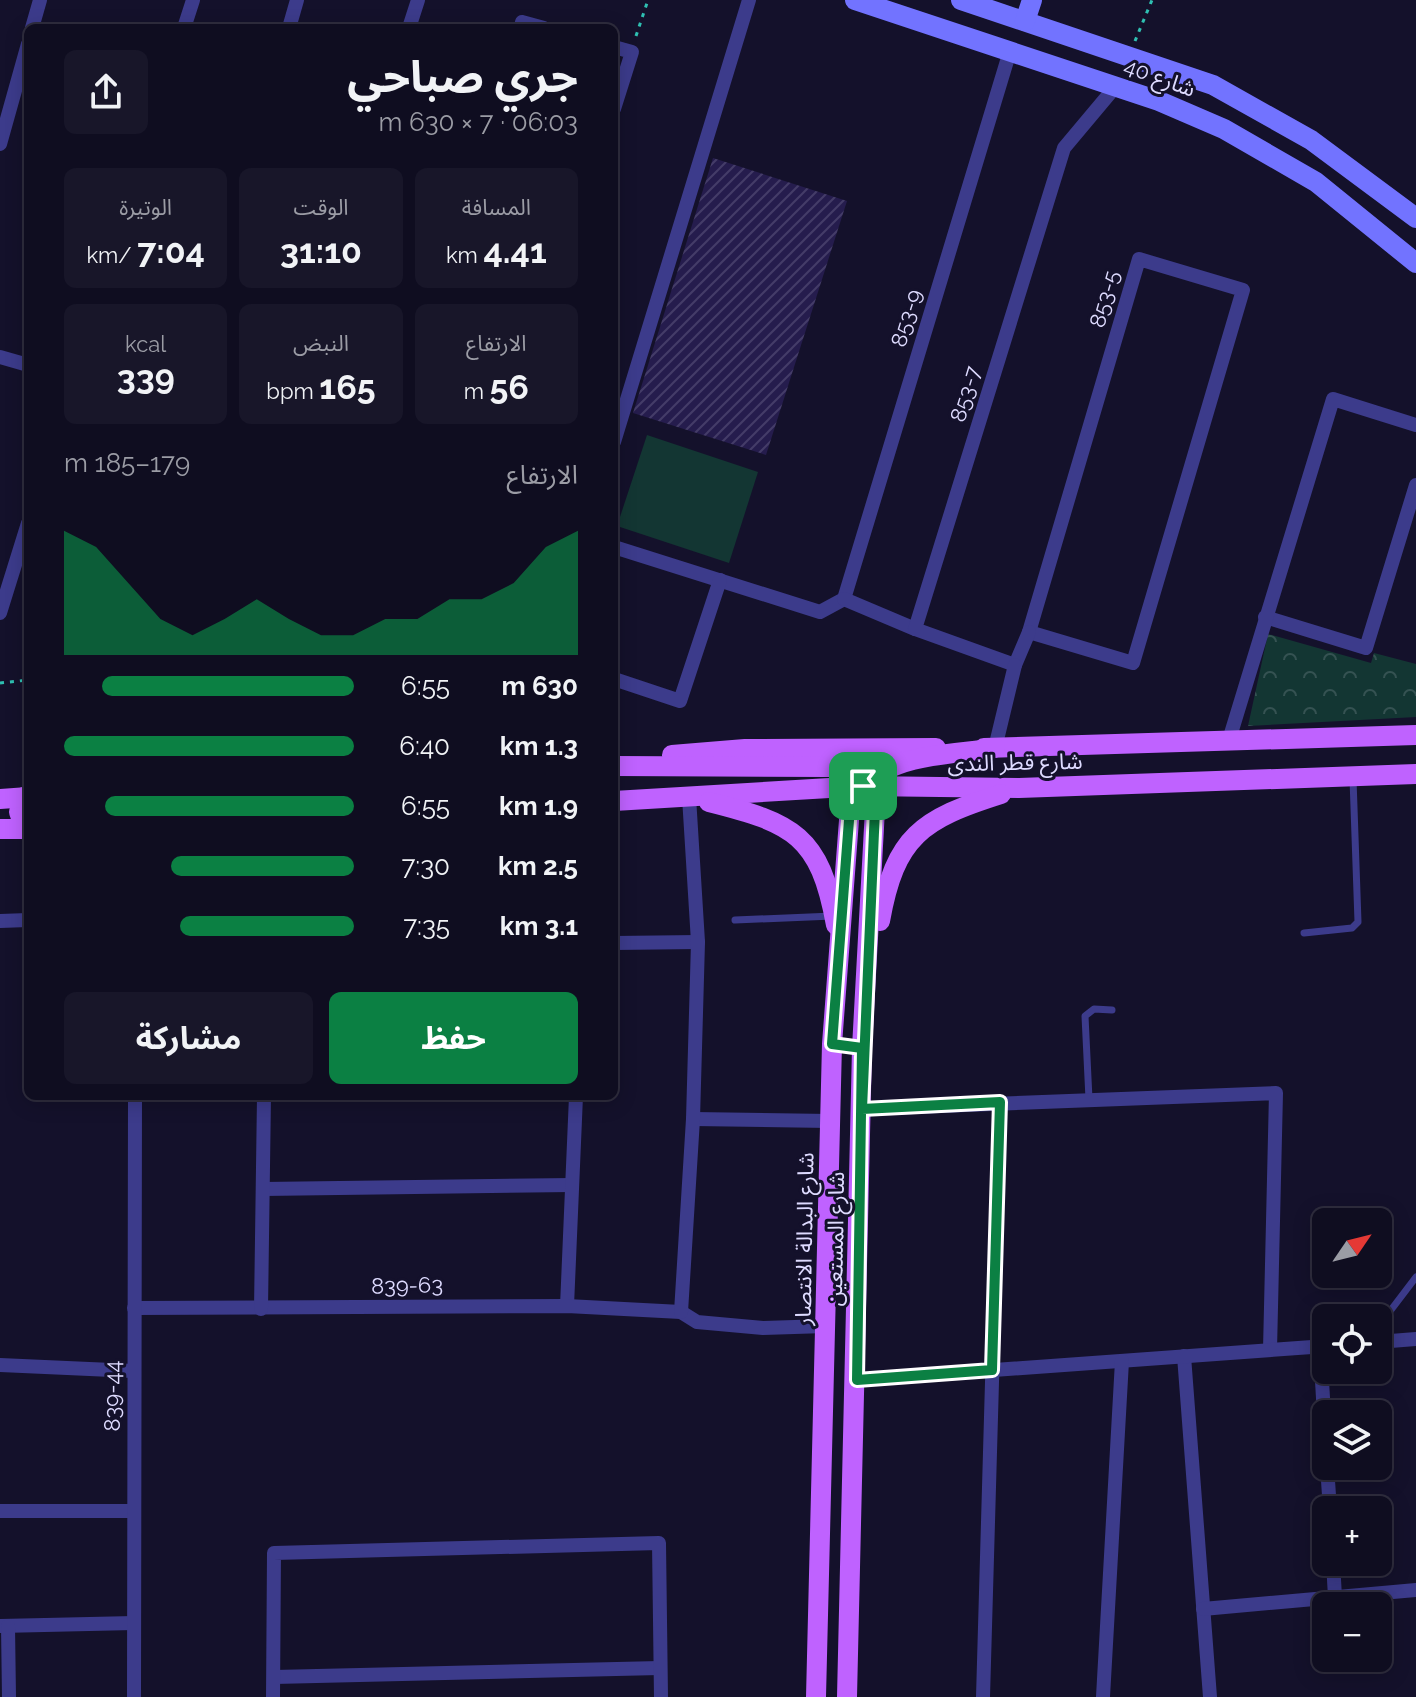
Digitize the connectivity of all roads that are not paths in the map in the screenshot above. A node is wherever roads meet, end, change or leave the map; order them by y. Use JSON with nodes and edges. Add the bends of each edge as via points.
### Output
{"nodes":[{"id":1,"x":40,"y":0,"type":"edge"},
{"id":2,"x":193,"y":0,"type":"edge"},
{"id":3,"x":297,"y":0,"type":"edge"},
{"id":4,"x":418,"y":0,"type":"edge"},
{"id":5,"x":749,"y":0,"type":"edge"},
{"id":6,"x":855,"y":0,"type":"edge"},
{"id":7,"x":961,"y":0,"type":"edge"},
{"id":8,"x":1032,"y":0,"type":"edge"},
{"id":9,"x":1025,"y":21,"type":"junction"},
{"id":10,"x":33,"y":24,"type":"edge"},
{"id":11,"x":185,"y":24,"type":"edge"},
{"id":12,"x":290,"y":24,"type":"edge"},
{"id":13,"x":410,"y":24,"type":"edge"},
{"id":14,"x":618,"y":48,"type":"edge"},
{"id":15,"x":1010,"y":51,"type":"junction"},
{"id":16,"x":24,"y":58,"type":"edge"},
{"id":17,"x":1198,"y":80,"type":"junction"},
{"id":18,"x":1116,"y":86,"type":"junction"},
{"id":19,"x":618,"y":96,"type":"edge"},
{"id":20,"x":1187,"y":112,"type":"junction"},
{"id":21,"x":0,"y":144,"type":"edge"},
{"id":22,"x":1416,"y":218,"type":"edge"},
{"id":23,"x":1416,"y":263,"type":"edge"},
{"id":24,"x":0,"y":357,"type":"edge"},
{"id":25,"x":24,"y":364,"type":"edge"},
{"id":26,"x":1416,"y":425,"type":"edge"},
{"id":27,"x":618,"y":429,"type":"edge"},
{"id":28,"x":1416,"y":485,"type":"edge"},
{"id":29,"x":24,"y":536,"type":"edge"},
{"id":30,"x":618,"y":548,"type":"edge"},
{"id":31,"x":720,"y":580,"type":"junction"},
{"id":32,"x":844,"y":599,"type":"junction"},
{"id":33,"x":0,"y":613,"type":"edge"},
{"id":34,"x":1265,"y":617,"type":"junction"},
{"id":35,"x":915,"y":629,"type":"junction"},
{"id":36,"x":1029,"y":632,"type":"junction"},
{"id":37,"x":1015,"y":665,"type":"junction"},
{"id":38,"x":618,"y":680,"type":"edge"},
{"id":39,"x":1416,"y":735,"type":"edge"},
{"id":40,"x":1229,"y":740,"type":"junction"},
{"id":41,"x":995,"y":748,"type":"junction"},
{"id":42,"x":618,"y":759,"type":"edge"},
{"id":43,"x":618,"y":766,"type":"edge"},
{"id":44,"x":1416,"y":774,"type":"edge"},
{"id":45,"x":1353,"y":777,"type":"junction"},
{"id":46,"x":863,"y":786,"type":"junction"},
{"id":47,"x":1019,"y":788,"type":"junction"},
{"id":48,"x":13,"y":796,"type":"edge"},
{"id":49,"x":689,"y":797,"type":"junction"},
{"id":50,"x":618,"y":801,"type":"edge"},
{"id":51,"x":24,"y":826,"type":"edge"},
{"id":52,"x":0,"y":829,"type":"edge"},
{"id":53,"x":24,"y":829,"type":"edge"},
{"id":54,"x":835,"y":916,"type":"junction"},
{"id":55,"x":24,"y":920,"type":"edge"},
{"id":56,"x":735,"y":920,"type":"dead end"},
{"id":57,"x":0,"y":921,"type":"edge"},
{"id":58,"x":1304,"y":933,"type":"dead end"},
{"id":59,"x":698,"y":942,"type":"junction"},
{"id":60,"x":618,"y":943,"type":"edge"},
{"id":61,"x":841,"y":948,"type":"junction"},
{"id":62,"x":865,"y":1000,"type":"junction"},
{"id":63,"x":1112,"y":1010,"type":"dead end"},
{"id":64,"x":832,"y":1044,"type":"junction"},
{"id":65,"x":862,"y":1048,"type":"junction"},
{"id":66,"x":1089,"y":1099,"type":"junction"},
{"id":67,"x":135,"y":1100,"type":"edge"},
{"id":68,"x":264,"y":1100,"type":"edge"},
{"id":69,"x":576,"y":1100,"type":"edge"},
{"id":70,"x":1000,"y":1102,"type":"junction"},
{"id":71,"x":862,"y":1109,"type":"junction"},
{"id":72,"x":693,"y":1119,"type":"junction"},
{"id":73,"x":830,"y":1121,"type":"junction"},
{"id":74,"x":572,"y":1185,"type":"junction"},
{"id":75,"x":263,"y":1189,"type":"junction"},
{"id":76,"x":1416,"y":1277,"type":"edge"},
{"id":77,"x":567,"y":1306,"type":"junction"},
{"id":78,"x":134,"y":1308,"type":"junction"},
{"id":79,"x":261,"y":1309,"type":"junction"},
{"id":80,"x":1392,"y":1309,"type":"edge"},
{"id":81,"x":681,"y":1312,"type":"junction"},
{"id":82,"x":826,"y":1326,"type":"junction"},
{"id":83,"x":1416,"y":1339,"type":"edge"},
{"id":84,"x":1392,"y":1341,"type":"edge"},
{"id":85,"x":1312,"y":1347,"type":"edge"},
{"id":86,"x":1270,"y":1350,"type":"junction"},
{"id":87,"x":0,"y":1354,"type":"edge"},
{"id":88,"x":1184,"y":1356,"type":"junction"},
{"id":89,"x":1122,"y":1361,"type":"junction"},
{"id":90,"x":0,"y":1365,"type":"edge"},
{"id":91,"x":992,"y":1370,"type":"junction"},
{"id":92,"x":134,"y":1371,"type":"junction"},
{"id":93,"x":857,"y":1380,"type":"junction"},
{"id":94,"x":0,"y":1511,"type":"edge"},
{"id":95,"x":134,"y":1511,"type":"junction"},
{"id":96,"x":1416,"y":1590,"type":"edge"},
{"id":97,"x":1392,"y":1592,"type":"edge"},
{"id":98,"x":1312,"y":1599,"type":"edge"},
{"id":99,"x":1203,"y":1609,"type":"junction"},
{"id":100,"x":134,"y":1623,"type":"junction"},
{"id":101,"x":4,"y":1626,"type":"edge"},
{"id":102,"x":660,"y":1668,"type":"junction"},
{"id":103,"x":274,"y":1677,"type":"junction"},
{"id":104,"x":9,"y":1697,"type":"edge"},
{"id":105,"x":134,"y":1697,"type":"edge"},
{"id":106,"x":273,"y":1697,"type":"edge"},
{"id":107,"x":661,"y":1697,"type":"edge"},
{"id":108,"x":816,"y":1697,"type":"edge"},
{"id":109,"x":847,"y":1697,"type":"edge"},
{"id":110,"x":983,"y":1697,"type":"edge"},
{"id":111,"x":1103,"y":1697,"type":"edge"},
{"id":112,"x":1210,"y":1697,"type":"edge"}],
"edges":[{"from":1,"to":10,"type":"street"},
{"from":2,"to":11,"type":"street"},
{"from":3,"to":12,"type":"street"},
{"from":4,"to":13,"type":"street"},
{"from":5,"to":27,"type":"street"},
{"from":6,"to":15,"type":"main road","name":"شارع 40"},
{"from":7,"to":9,"type":"main road","name":"شارع 40"},
{"from":8,"to":9,"type":"main road"},
{"from":9,"to":17,"type":"main road","name":"شارع 40"},
{"from":14,"to":19,"type":"street","via":[[632,52]]},
{"from":15,"to":18,"type":"main road","name":"شارع 40"},
{"from":15,"to":32,"type":"street","name":"853-9"},
{"from":16,"to":21,"type":"street"},
{"from":17,"to":20,"type":"main road"},
{"from":17,"to":22,"type":"main road","name":"شارع 40","via":[[1311,140]]},
{"from":18,"to":20,"type":"main road","name":"شارع 40"},
{"from":18,"to":35,"type":"street","name":"853-7","via":[[1064,148]]},
{"from":20,"to":23,"type":"main road","name":"شارع 40","via":[[1316,182]]},
{"from":24,"to":25,"type":"street"},
{"from":26,"to":34,"type":"street","via":[[1333,399]]},
{"from":28,"to":34,"type":"street","via":[[1366,648]]},
{"from":29,"to":33,"type":"street"},
{"from":30,"to":31,"type":"street"},
{"from":31,"to":32,"type":"street","via":[[820,612]]},
{"from":31,"to":38,"type":"street","via":[[680,701]]},
{"from":32,"to":35,"type":"street"},
{"from":34,"to":40,"type":"street"},
{"from":35,"to":37,"type":"street"},
{"from":36,"to":36,"type":"street","name":"853-5","via":[[1133,663],[1243,290],[1139,259]]},
{"from":36,"to":37,"type":"street"},
{"from":37,"to":41,"type":"street"},
{"from":39,"to":40,"type":"main road","name":"شارع قطر الندى"},
{"from":40,"to":41,"type":"main road","name":"شارع قطر الندى"},
{"from":41,"to":42,"type":"main road","name":"شارع قطر الندى","via":[[745,749]]},
{"from":41,"to":46,"type":"main road","via":[[890,766]]},
{"from":43,"to":46,"type":"main road","via":[[830,767],[855,775]]},
{"from":44,"to":45,"type":"main road","name":"شارع قطر الندى"},
{"from":45,"to":47,"type":"main road","name":"شارع قطر الندى"},
{"from":45,"to":58,"type":"lane","via":[[1358,922],[1352,928]]},
{"from":46,"to":47,"type":"main road","name":"شارع قطر الندى"},
{"from":46,"to":49,"type":"main road","name":"شارع قطر الندى"},
{"from":46,"to":61,"type":"main road","name":"شارع البدالة الانتصار","via":[[850,807]]},
{"from":46,"to":62,"type":"main road","name":"شارع المستعين","via":[[875,809]]},
{"from":47,"to":62,"type":"main road","via":[[939,815],[914,834],[887,883]]},
{"from":48,"to":51,"type":"main road"},
{"from":49,"to":50,"type":"main road","name":"شارع قطر الندى"},
{"from":49,"to":54,"type":"main road","via":[[765,816],[791,829],[818,860]]},
{"from":49,"to":59,"type":"street"},
{"from":52,"to":53,"type":"main road"},
{"from":54,"to":56,"type":"lane"},
{"from":54,"to":61,"type":"main road"},
{"from":55,"to":57,"type":"street"},
{"from":59,"to":60,"type":"street"},
{"from":59,"to":72,"type":"street"},
{"from":61,"to":64,"type":"main road","name":"شارع البدالة الانتصار"},
{"from":62,"to":65,"type":"main road","name":"شارع المستعين"},
{"from":63,"to":66,"type":"lane","via":[[1094,1009],[1085,1016]]},
{"from":64,"to":65,"type":"main road"},
{"from":64,"to":73,"type":"main road","name":"شارع البدالة الانتصار"},
{"from":65,"to":71,"type":"main road","name":"شارع المستعين"},
{"from":66,"to":70,"type":"street"},
{"from":66,"to":86,"type":"street","via":[[1276,1093]]},
{"from":67,"to":78,"type":"street","name":"839-44"},
{"from":68,"to":75,"type":"street"},
{"from":69,"to":74,"type":"street"},
{"from":70,"to":71,"type":"street"},
{"from":70,"to":91,"type":"street"},
{"from":71,"to":93,"type":"main road","name":"شارع المستعين"},
{"from":72,"to":73,"type":"street"},
{"from":72,"to":81,"type":"street"},
{"from":73,"to":82,"type":"main road","name":"شارع البدالة الانتصار"},
{"from":74,"to":75,"type":"street"},
{"from":74,"to":77,"type":"street"},
{"from":75,"to":79,"type":"street"},
{"from":76,"to":80,"type":"lane"},
{"from":77,"to":79,"type":"street","name":"839-63"},
{"from":77,"to":81,"type":"street","name":"839-63"},
{"from":78,"to":79,"type":"street","name":"839-63"},
{"from":78,"to":92,"type":"street","name":"839-44"},
{"from":81,"to":82,"type":"street","name":"839-63","via":[[697,1322],[723,1325]]},
{"from":82,"to":108,"type":"main road","name":"شارع البدالة الانتصار"},
{"from":83,"to":84,"type":"street"},
{"from":85,"to":86,"type":"street"},
{"from":86,"to":88,"type":"street"},
{"from":87,"to":90,"type":"street"},
{"from":88,"to":89,"type":"street"},
{"from":88,"to":99,"type":"street"},
{"from":89,"to":91,"type":"street"},
{"from":89,"to":111,"type":"street"},
{"from":90,"to":92,"type":"street"},
{"from":91,"to":93,"type":"street"},
{"from":91,"to":110,"type":"street"},
{"from":92,"to":95,"type":"street","name":"839-44"},
{"from":93,"to":109,"type":"main road","name":"شارع المستعين"},
{"from":94,"to":95,"type":"street"},
{"from":95,"to":100,"type":"street","name":"839-44"},
{"from":96,"to":97,"type":"street"},
{"from":98,"to":99,"type":"street"},
{"from":99,"to":112,"type":"street"},
{"from":100,"to":101,"type":"street"},
{"from":100,"to":105,"type":"street","name":"839-44"},
{"from":101,"to":104,"type":"street"},
{"from":102,"to":103,"type":"street"},
{"from":102,"to":103,"type":"street","via":[[659,1543],[274,1553]]},
{"from":102,"to":107,"type":"street"},
{"from":103,"to":106,"type":"street"}]}
